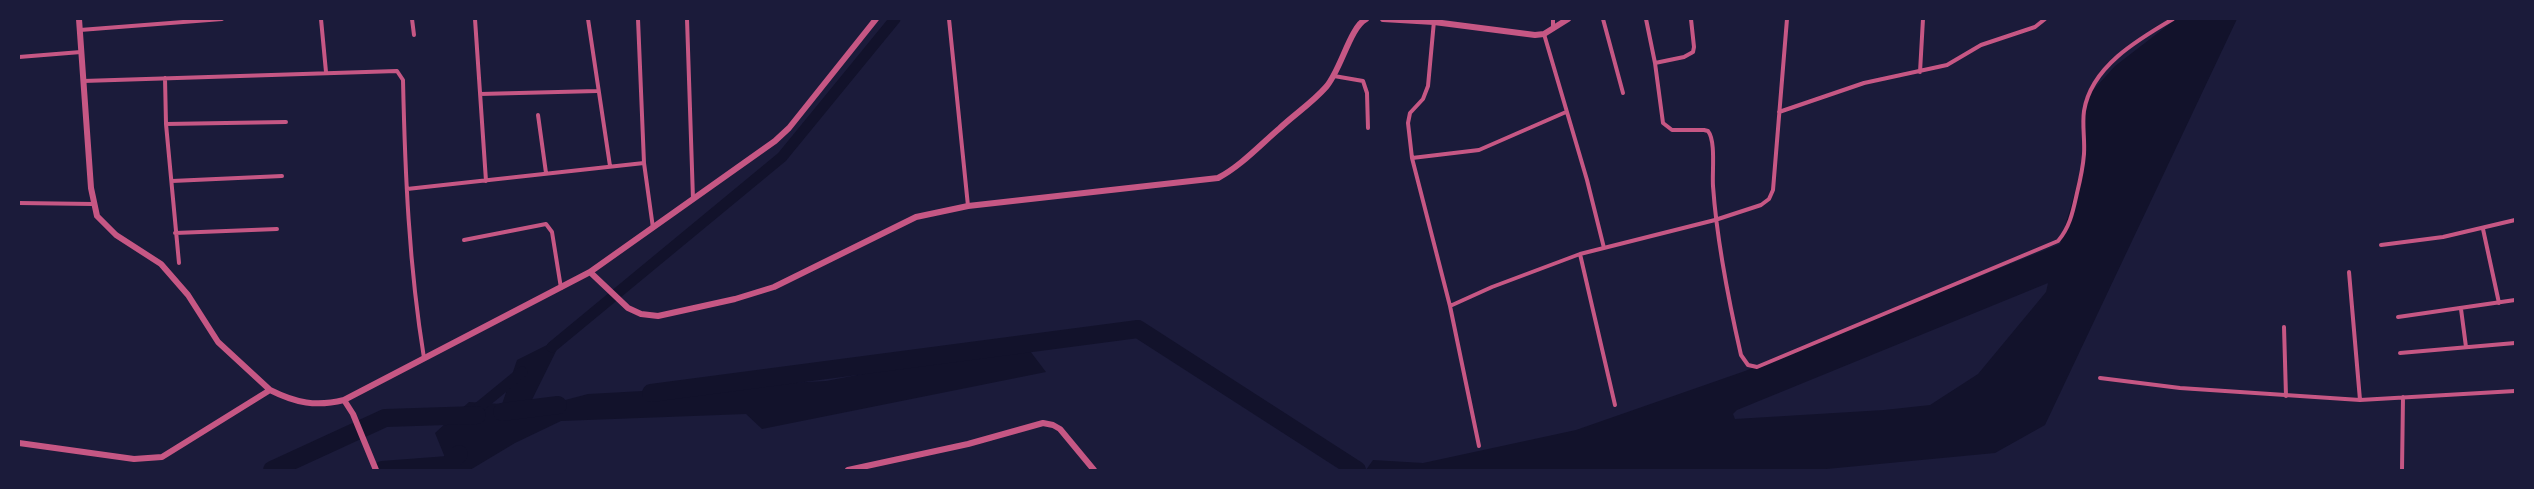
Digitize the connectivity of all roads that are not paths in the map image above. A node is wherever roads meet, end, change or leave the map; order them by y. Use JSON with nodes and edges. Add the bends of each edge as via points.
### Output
{"nodes":[{"id":1,"x":79,"y":19,"type":"edge"},
{"id":2,"x":222,"y":19,"type":"edge"},
{"id":3,"x":321,"y":19,"type":"edge"},
{"id":4,"x":412,"y":19,"type":"edge"},
{"id":5,"x":475,"y":19,"type":"edge"},
{"id":6,"x":588,"y":19,"type":"edge"},
{"id":7,"x":638,"y":19,"type":"edge"},
{"id":8,"x":687,"y":19,"type":"edge"},
{"id":9,"x":876,"y":19,"type":"edge"},
{"id":10,"x":949,"y":19,"type":"edge"},
{"id":11,"x":1366,"y":19,"type":"edge"},
{"id":12,"x":1384,"y":19,"type":"edge"},
{"id":13,"x":1553,"y":19,"type":"edge"},
{"id":14,"x":1568,"y":19,"type":"edge"},
{"id":15,"x":1603,"y":19,"type":"edge"},
{"id":16,"x":1646,"y":19,"type":"edge"},
{"id":17,"x":1691,"y":19,"type":"edge"},
{"id":18,"x":1787,"y":19,"type":"edge"},
{"id":19,"x":1923,"y":19,"type":"edge"},
{"id":20,"x":2045,"y":19,"type":"edge"},
{"id":21,"x":2173,"y":19,"type":"edge"},
{"id":22,"x":158,"y":21,"type":"edge"},
{"id":23,"x":1434,"y":21,"type":"edge"},
{"id":24,"x":1554,"y":29,"type":"junction"},
{"id":25,"x":80,"y":30,"type":"junction"},
{"id":26,"x":1544,"y":34,"type":"junction"},
{"id":27,"x":414,"y":35,"type":"dead end"},
{"id":28,"x":81,"y":52,"type":"junction"},
{"id":29,"x":19,"y":57,"type":"edge"},
{"id":30,"x":1655,"y":63,"type":"junction"},
{"id":31,"x":326,"y":72,"type":"junction"},
{"id":32,"x":1920,"y":72,"type":"junction"},
{"id":33,"x":1334,"y":76,"type":"junction"},
{"id":34,"x":165,"y":78,"type":"junction"},
{"id":35,"x":83,"y":81,"type":"junction"},
{"id":36,"x":597,"y":91,"type":"junction"},
{"id":37,"x":1623,"y":93,"type":"dead end"},
{"id":38,"x":480,"y":94,"type":"junction"},
{"id":39,"x":1566,"y":112,"type":"junction"},
{"id":40,"x":1779,"y":112,"type":"junction"},
{"id":41,"x":538,"y":115,"type":"dead end"},
{"id":42,"x":286,"y":122,"type":"dead end"},
{"id":43,"x":166,"y":124,"type":"junction"},
{"id":44,"x":1368,"y":128,"type":"dead end"},
{"id":45,"x":1412,"y":158,"type":"junction"},
{"id":46,"x":644,"y":163,"type":"junction"},
{"id":47,"x":610,"y":166,"type":"junction"},
{"id":48,"x":546,"y":173,"type":"junction"},
{"id":49,"x":282,"y":176,"type":"dead end"},
{"id":50,"x":172,"y":181,"type":"junction"},
{"id":51,"x":486,"y":181,"type":"junction"},
{"id":52,"x":407,"y":189,"type":"junction"},
{"id":53,"x":693,"y":200,"type":"junction"},
{"id":54,"x":19,"y":203,"type":"edge"},
{"id":55,"x":93,"y":204,"type":"junction"},
{"id":56,"x":968,"y":206,"type":"junction"},
{"id":57,"x":1715,"y":220,"type":"junction"},
{"id":58,"x":2515,"y":220,"type":"edge"},
{"id":59,"x":653,"y":228,"type":"junction"},
{"id":60,"x":277,"y":229,"type":"dead end"},
{"id":61,"x":2483,"y":229,"type":"junction"},
{"id":62,"x":175,"y":234,"type":"junction"},
{"id":63,"x":464,"y":240,"type":"dead end"},
{"id":64,"x":2381,"y":245,"type":"dead end"},
{"id":65,"x":1604,"y":248,"type":"junction"},
{"id":66,"x":1580,"y":254,"type":"junction"},
{"id":67,"x":179,"y":263,"type":"dead end"},
{"id":68,"x":590,"y":272,"type":"junction"},
{"id":69,"x":2349,"y":272,"type":"dead end"},
{"id":70,"x":561,"y":289,"type":"junction"},
{"id":71,"x":2515,"y":300,"type":"edge"},
{"id":72,"x":2498,"y":303,"type":"junction"},
{"id":73,"x":1450,"y":306,"type":"junction"},
{"id":74,"x":2461,"y":309,"type":"junction"},
{"id":75,"x":2398,"y":317,"type":"dead end"},
{"id":76,"x":2284,"y":328,"type":"dead end"},
{"id":77,"x":2515,"y":343,"type":"edge"},
{"id":78,"x":2466,"y":347,"type":"junction"},
{"id":79,"x":2400,"y":353,"type":"dead end"},
{"id":80,"x":424,"y":358,"type":"junction"},
{"id":81,"x":2100,"y":378,"type":"dead end"},
{"id":82,"x":270,"y":390,"type":"junction"},
{"id":83,"x":2515,"y":391,"type":"edge"},
{"id":84,"x":2286,"y":396,"type":"junction"},
{"id":85,"x":2403,"y":397,"type":"junction"},
{"id":86,"x":344,"y":400,"type":"junction"},
{"id":87,"x":2360,"y":400,"type":"junction"},
{"id":88,"x":1614,"y":405,"type":"dead end"},
{"id":89,"x":19,"y":443,"type":"edge"},
{"id":90,"x":1479,"y":446,"type":"dead end"},
{"id":91,"x":376,"y":470,"type":"edge"},
{"id":92,"x":848,"y":470,"type":"edge"},
{"id":93,"x":1094,"y":470,"type":"edge"},
{"id":94,"x":2402,"y":470,"type":"edge"}],
"edges":[{"from":1,"to":25,"type":"street"},
{"from":2,"to":22,"type":"street"},
{"from":3,"to":31,"type":"street"},
{"from":4,"to":27,"type":"street"},
{"from":5,"to":38,"type":"street"},
{"from":6,"to":36,"type":"street"},
{"from":7,"to":46,"type":"street"},
{"from":8,"to":53,"type":"street"},
{"from":9,"to":53,"type":"street","via":[[784,132]]},
{"from":10,"to":56,"type":"street"},
{"from":11,"to":33,"type":"street","via":[[1360,22],[1354,32]]},
{"from":12,"to":23,"type":"street"},
{"from":13,"to":24,"type":"street"},
{"from":14,"to":24,"type":"street"},
{"from":15,"to":37,"type":"street"},
{"from":16,"to":30,"type":"street"},
{"from":17,"to":30,"type":"street","via":[[1693,52],[1684,57]]},
{"from":18,"to":40,"type":"street"},
{"from":19,"to":32,"type":"street"},
{"from":20,"to":32,"type":"street","via":[[2035,27],[1981,45],[1947,66]]},
{"from":21,"to":57,"type":"street","via":[[2118,56],[2090,92],[2084,111],[2082,169],[2070,222],[2058,241],[2048,246],[1847,327],[1757,367],[1748,365],[1741,355],[1722,272]]},
{"from":22,"to":25,"type":"street"},
{"from":23,"to":26,"type":"street","via":[[1535,35]]},
{"from":23,"to":45,"type":"street","via":[[1428,86],[1423,99],[1408,118]]},
{"from":24,"to":26,"type":"street"},
{"from":25,"to":28,"type":"street"},
{"from":26,"to":39,"type":"street"},
{"from":28,"to":29,"type":"street"},
{"from":28,"to":35,"type":"street"},
{"from":30,"to":57,"type":"street","via":[[1663,123],[1666,127],[1672,130],[1704,130],[1711,134]]},
{"from":31,"to":34,"type":"street"},
{"from":31,"to":52,"type":"street","via":[[392,69],[401,74]]},
{"from":32,"to":40,"type":"street","via":[[1864,84]]},
{"from":33,"to":44,"type":"street","via":[[1363,81],[1367,93]]},
{"from":33,"to":56,"type":"street","via":[[1315,97],[1236,166],[1218,178]]},
{"from":34,"to":35,"type":"street"},
{"from":34,"to":43,"type":"street"},
{"from":35,"to":55,"type":"street"},
{"from":36,"to":38,"type":"street"},
{"from":36,"to":47,"type":"street"},
{"from":38,"to":51,"type":"street"},
{"from":39,"to":45,"type":"street","via":[[1479,150]]},
{"from":39,"to":65,"type":"street"},
{"from":40,"to":57,"type":"street","via":[[1773,190],[1769,199],[1761,205]]},
{"from":41,"to":48,"type":"street"},
{"from":42,"to":43,"type":"street"},
{"from":43,"to":50,"type":"street"},
{"from":45,"to":73,"type":"street"},
{"from":46,"to":47,"type":"street"},
{"from":46,"to":59,"type":"street"},
{"from":47,"to":48,"type":"street"},
{"from":48,"to":51,"type":"street"},
{"from":49,"to":50,"type":"street"},
{"from":50,"to":62,"type":"street"},
{"from":51,"to":52,"type":"street"},
{"from":52,"to":80,"type":"street","via":[[415,306]]},
{"from":53,"to":59,"type":"street"},
{"from":54,"to":55,"type":"street"},
{"from":55,"to":82,"type":"street","via":[[97,216],[106,226],[161,264],[188,295],[218,342]]},
{"from":56,"to":68,"type":"street","via":[[916,217],[774,287],[658,316],[641,314],[616,298]]},
{"from":57,"to":65,"type":"street"},
{"from":58,"to":61,"type":"street"},
{"from":59,"to":68,"type":"street"},
{"from":60,"to":62,"type":"street"},
{"from":61,"to":64,"type":"street"},
{"from":61,"to":72,"type":"street"},
{"from":62,"to":67,"type":"street"},
{"from":63,"to":70,"type":"street","via":[[546,224],[552,232]]},
{"from":65,"to":66,"type":"street"},
{"from":66,"to":73,"type":"street","via":[[1492,287]]},
{"from":66,"to":88,"type":"street"},
{"from":68,"to":70,"type":"street"},
{"from":69,"to":87,"type":"street"},
{"from":70,"to":80,"type":"street"},
{"from":71,"to":72,"type":"street"},
{"from":72,"to":74,"type":"street"},
{"from":73,"to":90,"type":"street"},
{"from":74,"to":75,"type":"street"},
{"from":74,"to":78,"type":"street"},
{"from":76,"to":84,"type":"street"},
{"from":77,"to":78,"type":"street"},
{"from":78,"to":79,"type":"street"},
{"from":80,"to":86,"type":"street"},
{"from":81,"to":84,"type":"street","via":[[2180,388]]},
{"from":82,"to":86,"type":"street","via":[[294,402],[313,404]]},
{"from":82,"to":89,"type":"street","via":[[162,457],[134,459]]},
{"from":83,"to":85,"type":"street"},
{"from":84,"to":87,"type":"street"},
{"from":85,"to":87,"type":"street"},
{"from":85,"to":94,"type":"street"},
{"from":86,"to":91,"type":"street","via":[[353,414]]},
{"from":92,"to":93,"type":"street","via":[[968,444],[1043,423],[1060,429]]}]}
